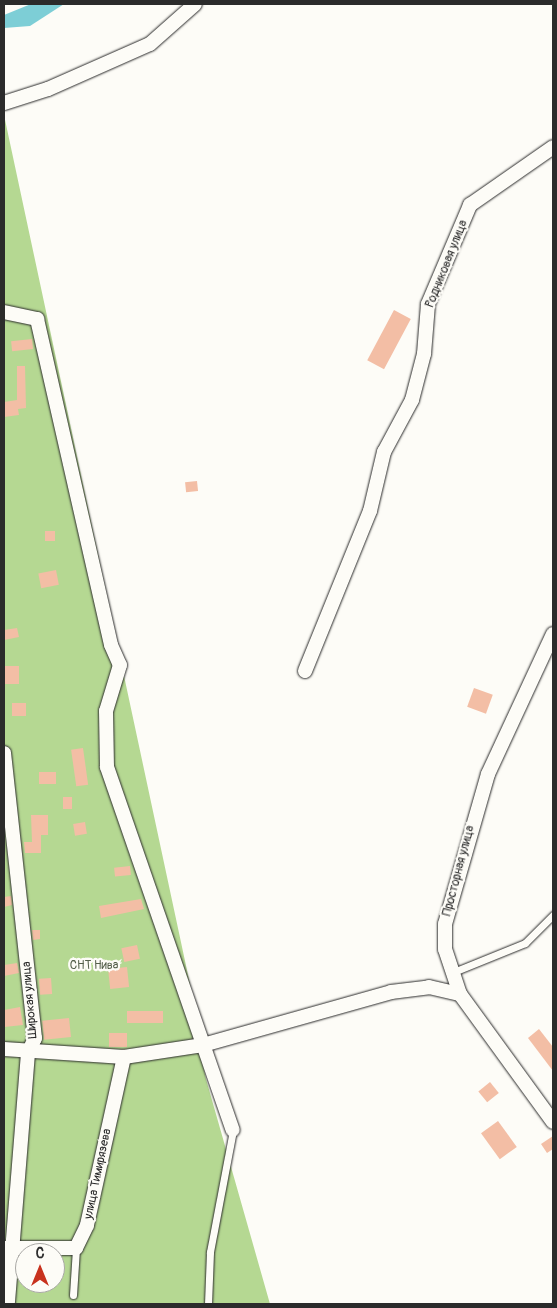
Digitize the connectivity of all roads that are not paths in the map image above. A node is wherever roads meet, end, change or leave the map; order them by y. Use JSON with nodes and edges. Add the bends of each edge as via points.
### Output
{"nodes":[{"id":1,"x":194,"y":4,"type":"edge"},
{"id":2,"x":4,"y":103,"type":"edge"},
{"id":3,"x":553,"y":147,"type":"edge"},
{"id":4,"x":4,"y":312,"type":"edge"},
{"id":5,"x":553,"y":634,"type":"edge"},
{"id":6,"x":305,"y":671,"type":"dead end"},
{"id":7,"x":4,"y":753,"type":"edge"},
{"id":8,"x":553,"y":915,"type":"edge"},
{"id":9,"x":450,"y":973,"type":"junction"},
{"id":10,"x":460,"y":994,"type":"junction"},
{"id":11,"x":203,"y":1045,"type":"junction"},
{"id":12,"x":4,"y":1050,"type":"edge"},
{"id":13,"x":28,"y":1053,"type":"junction"},
{"id":14,"x":124,"y":1057,"type":"junction"},
{"id":15,"x":553,"y":1122,"type":"edge"},
{"id":16,"x":232,"y":1130,"type":"joint"},
{"id":17,"x":76,"y":1248,"type":"junction"},
{"id":18,"x":6,"y":1249,"type":"edge"},
{"id":19,"x":73,"y":1295,"type":"dead end"},
{"id":20,"x":8,"y":1304,"type":"edge"},
{"id":21,"x":208,"y":1304,"type":"edge"}],
"edges":[{"from":1,"to":2,"type":"street","via":[[150,44],[48,89]]},
{"from":3,"to":6,"type":"street","name":"Родниковая улица","via":[[470,205],[428,304],[424,354],[412,400],[384,452],[370,512]]},
{"from":4,"to":11,"type":"street","via":[[37,319],[111,644],[120,665],[106,710],[107,767]]},
{"from":5,"to":9,"type":"street","name":"Просторная улица","via":[[516,707],[464,846],[445,924]]},
{"from":7,"to":13,"type":"street","name":"Широкая улица","via":[[35,1038]]},
{"from":8,"to":9,"type":"lane","via":[[525,943]]},
{"from":9,"to":10,"type":"street","name":"Просторная улица"},
{"from":10,"to":11,"type":"street","via":[[429,987],[391,992]]},
{"from":10,"to":15,"type":"street","name":"Просторная улица"},
{"from":11,"to":14,"type":"street"},
{"from":11,"to":16,"type":"street"},
{"from":12,"to":13,"type":"street"},
{"from":13,"to":14,"type":"street"},
{"from":13,"to":18,"type":"street","name":"Широкая улица"},
{"from":14,"to":17,"type":"street","name":"улица Тимирязева","via":[[87,1225]]},
{"from":16,"to":21,"type":"lane","via":[[210,1252]]},
{"from":17,"to":18,"type":"street"},
{"from":17,"to":19,"type":"lane"},
{"from":18,"to":20,"type":"street","name":"Широкая улица"}]}
